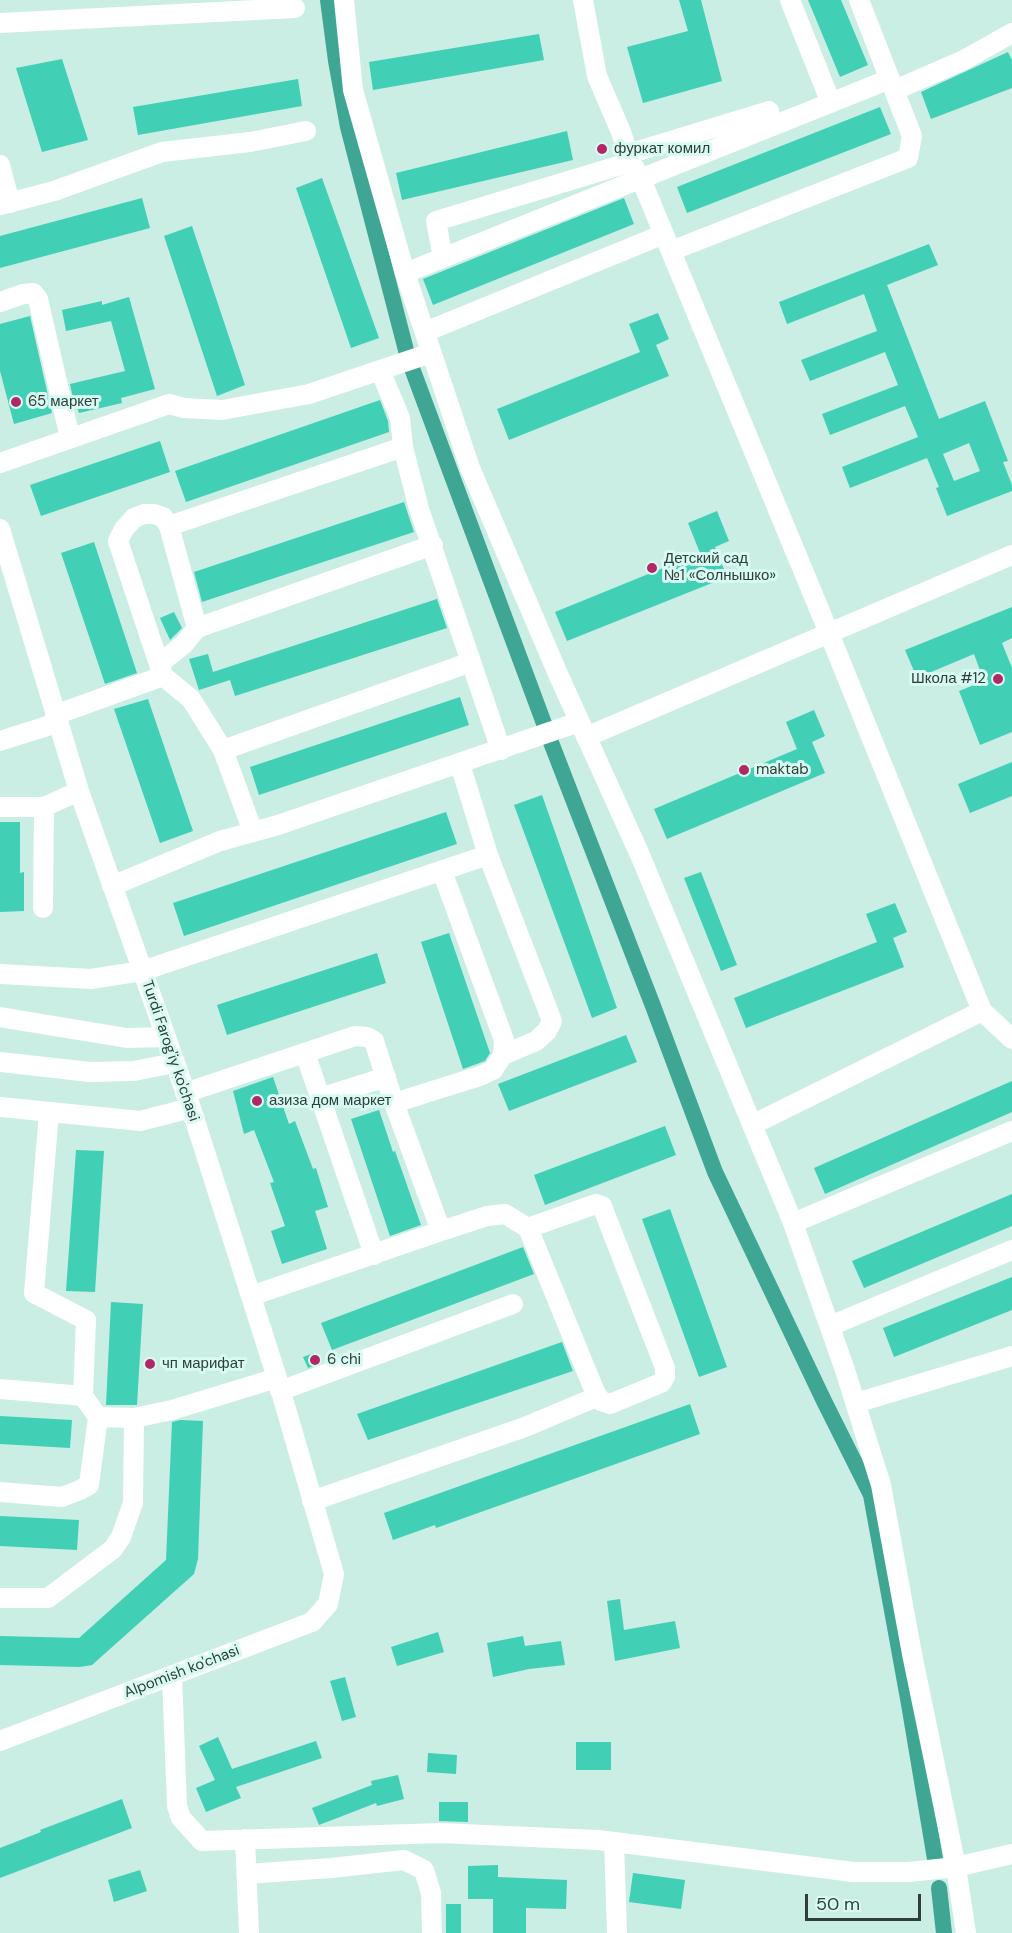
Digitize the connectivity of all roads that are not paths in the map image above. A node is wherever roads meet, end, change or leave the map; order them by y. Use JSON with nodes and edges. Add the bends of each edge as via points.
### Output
{"nodes":[{"id":1,"x":344,"y":0,"type":"edge"},
{"id":2,"x":583,"y":0,"type":"edge"},
{"id":3,"x":790,"y":0,"type":"edge"},
{"id":4,"x":859,"y":0,"type":"edge"},
{"id":5,"x":295,"y":8,"type":"dead end"},
{"id":6,"x":0,"y":23,"type":"edge"},
{"id":7,"x":1012,"y":33,"type":"edge"},
{"id":8,"x":893,"y":84,"type":"junction"},
{"id":9,"x":831,"y":103,"type":"junction"},
{"id":10,"x":769,"y":111,"type":"dead end"},
{"id":11,"x":306,"y":131,"type":"dead end"},
{"id":12,"x":0,"y":165,"type":"edge"},
{"id":13,"x":634,"y":165,"type":"junction"},
{"id":14,"x":5,"y":204,"type":"edge"},
{"id":15,"x":668,"y":242,"type":"junction"},
{"id":16,"x":443,"y":258,"type":"junction"},
{"id":17,"x":405,"y":273,"type":"junction"},
{"id":18,"x":0,"y":302,"type":"edge"},
{"id":19,"x":425,"y":332,"type":"junction"},
{"id":20,"x":418,"y":357,"type":"junction"},
{"id":21,"x":380,"y":370,"type":"junction"},
{"id":22,"x":70,"y":438,"type":"junction"},
{"id":23,"x":403,"y":447,"type":"junction"},
{"id":24,"x":0,"y":462,"type":"edge"},
{"id":25,"x":169,"y":526,"type":"junction"},
{"id":26,"x":0,"y":529,"type":"edge"},
{"id":27,"x":433,"y":544,"type":"junction"},
{"id":28,"x":1012,"y":555,"type":"edge"},
{"id":29,"x":8,"y":584,"type":"edge"},
{"id":30,"x":197,"y":628,"type":"junction"},
{"id":31,"x":829,"y":633,"type":"junction"},
{"id":32,"x":471,"y":662,"type":"junction"},
{"id":33,"x":161,"y":670,"type":"junction"},
{"id":34,"x":56,"y":719,"type":"junction"},
{"id":35,"x":583,"y":730,"type":"junction"},
{"id":36,"x":0,"y":741,"type":"edge"},
{"id":37,"x":510,"y":747,"type":"junction"},
{"id":38,"x":223,"y":750,"type":"junction"},
{"id":39,"x":460,"y":764,"type":"junction"},
{"id":40,"x":79,"y":791,"type":"junction"},
{"id":41,"x":0,"y":807,"type":"edge"},
{"id":42,"x":44,"y":807,"type":"junction"},
{"id":43,"x":253,"y":832,"type":"junction"},
{"id":44,"x":488,"y":855,"type":"junction"},
{"id":45,"x":442,"y":872,"type":"junction"},
{"id":46,"x":112,"y":886,"type":"junction"},
{"id":47,"x":43,"y":908,"type":"dead end"},
{"id":48,"x":142,"y":971,"type":"junction"},
{"id":49,"x":0,"y":974,"type":"edge"},
{"id":50,"x":982,"y":1011,"type":"junction"},
{"id":51,"x":0,"y":1017,"type":"edge"},
{"id":52,"x":166,"y":1037,"type":"junction"},
{"id":53,"x":1012,"y":1039,"type":"edge"},
{"id":54,"x":305,"y":1053,"type":"junction"},
{"id":55,"x":502,"y":1055,"type":"junction"},
{"id":56,"x":0,"y":1062,"type":"edge"},
{"id":57,"x":174,"y":1063,"type":"junction"},
{"id":58,"x":386,"y":1077,"type":"junction"},
{"id":59,"x":320,"y":1098,"type":"junction"},
{"id":60,"x":188,"y":1101,"type":"junction"},
{"id":61,"x":394,"y":1103,"type":"junction"},
{"id":62,"x":0,"y":1107,"type":"edge"},
{"id":63,"x":49,"y":1112,"type":"junction"},
{"id":64,"x":752,"y":1125,"type":"junction"},
{"id":65,"x":1012,"y":1131,"type":"edge"},
{"id":66,"x":793,"y":1223,"type":"junction"},
{"id":67,"x":528,"y":1228,"type":"junction"},
{"id":68,"x":441,"y":1231,"type":"junction"},
{"id":69,"x":1012,"y":1250,"type":"edge"},
{"id":70,"x":374,"y":1255,"type":"junction"},
{"id":71,"x":250,"y":1296,"type":"junction"},
{"id":72,"x":513,"y":1304,"type":"dead end"},
{"id":73,"x":830,"y":1326,"type":"junction"},
{"id":74,"x":1012,"y":1356,"type":"edge"},
{"id":75,"x":278,"y":1384,"type":"junction"},
{"id":76,"x":0,"y":1389,"type":"edge"},
{"id":77,"x":595,"y":1392,"type":"junction"},
{"id":78,"x":83,"y":1396,"type":"junction"},
{"id":79,"x":856,"y":1403,"type":"junction"},
{"id":80,"x":98,"y":1417,"type":"junction"},
{"id":81,"x":134,"y":1418,"type":"junction"},
{"id":82,"x":0,"y":1492,"type":"edge"},
{"id":83,"x":312,"y":1501,"type":"junction"},
{"id":84,"x":334,"y":1574,"type":"joint"},
{"id":85,"x":0,"y":1598,"type":"edge"},
{"id":86,"x":172,"y":1676,"type":"junction"},
{"id":87,"x":0,"y":1741,"type":"edge"},
{"id":88,"x":400,"y":1834,"type":"junction"},
{"id":89,"x":245,"y":1839,"type":"junction"},
{"id":90,"x":614,"y":1842,"type":"junction"},
{"id":91,"x":1012,"y":1854,"type":"edge"},
{"id":92,"x":404,"y":1860,"type":"junction"},
{"id":93,"x":956,"y":1868,"type":"junction"},
{"id":94,"x":247,"y":1874,"type":"junction"},
{"id":95,"x":249,"y":1933,"type":"edge"},
{"id":96,"x":432,"y":1933,"type":"edge"},
{"id":97,"x":617,"y":1933,"type":"edge"},
{"id":98,"x":966,"y":1933,"type":"edge"}],
"edges":[{"from":1,"to":17,"type":"street","via":[[353,90]]},
{"from":2,"to":13,"type":"street","via":[[597,76]]},
{"from":3,"to":9,"type":"street"},
{"from":4,"to":8,"type":"street"},
{"from":5,"to":6,"type":"street"},
{"from":7,"to":8,"type":"street","via":[[964,60]]},
{"from":8,"to":9,"type":"street"},
{"from":8,"to":15,"type":"street","via":[[912,136],[908,158]]},
{"from":9,"to":13,"type":"street"},
{"from":10,"to":13,"type":"street"},
{"from":11,"to":14,"type":"street","via":[[162,152],[54,191]]},
{"from":12,"to":14,"type":"street"},
{"from":13,"to":15,"type":"street"},
{"from":13,"to":16,"type":"street"},
{"from":13,"to":16,"type":"street","via":[[436,221]]},
{"from":15,"to":19,"type":"street"},
{"from":15,"to":31,"type":"street"},
{"from":16,"to":17,"type":"street"},
{"from":17,"to":19,"type":"street"},
{"from":18,"to":22,"type":"street","via":[[33,293],[38,299]]},
{"from":19,"to":20,"type":"street"},
{"from":20,"to":21,"type":"street"},
{"from":20,"to":35,"type":"street"},
{"from":21,"to":22,"type":"street","via":[[309,394],[222,410],[169,404]]},
{"from":21,"to":23,"type":"street","via":[[400,418]]},
{"from":22,"to":24,"type":"street"},
{"from":23,"to":25,"type":"street"},
{"from":23,"to":27,"type":"street"},
{"from":25,"to":30,"type":"street"},
{"from":25,"to":33,"type":"street","via":[[164,518],[144,514],[134,518],[118,542]]},
{"from":26,"to":29,"type":"street","name":"Turdi Farog'iy ko'chasi"},
{"from":27,"to":30,"type":"street"},
{"from":27,"to":32,"type":"street"},
{"from":28,"to":31,"type":"street"},
{"from":29,"to":34,"type":"street","name":"Turdi Farog'iy ko'chasi"},
{"from":30,"to":33,"type":"street"},
{"from":31,"to":35,"type":"street"},
{"from":31,"to":50,"type":"street"},
{"from":32,"to":37,"type":"street"},
{"from":32,"to":38,"type":"street"},
{"from":33,"to":34,"type":"street"},
{"from":33,"to":38,"type":"street","via":[[191,699]]},
{"from":34,"to":36,"type":"street"},
{"from":34,"to":40,"type":"street","name":"Turdi Farog'iy ko'chasi"},
{"from":35,"to":37,"type":"street"},
{"from":35,"to":64,"type":"street","via":[[640,855]]},
{"from":37,"to":39,"type":"street"},
{"from":38,"to":43,"type":"street"},
{"from":39,"to":43,"type":"street"},
{"from":39,"to":44,"type":"street"},
{"from":40,"to":42,"type":"street"},
{"from":40,"to":46,"type":"street","name":"Turdi Farog'iy ko'chasi"},
{"from":41,"to":42,"type":"street"},
{"from":42,"to":47,"type":"street"},
{"from":43,"to":46,"type":"street","via":[[220,841]]},
{"from":44,"to":45,"type":"street"},
{"from":44,"to":55,"type":"street","via":[[552,1021],[536,1041]]},
{"from":45,"to":48,"type":"street"},
{"from":45,"to":55,"type":"street","via":[[504,1040]]},
{"from":46,"to":48,"type":"street","name":"Turdi Farog'iy ko'chasi"},
{"from":48,"to":49,"type":"street","via":[[91,979]]},
{"from":48,"to":52,"type":"street","name":"Turdi Farog'iy ko'chasi"},
{"from":50,"to":53,"type":"street"},
{"from":50,"to":64,"type":"street"},
{"from":51,"to":52,"type":"street","via":[[127,1038]]},
{"from":52,"to":57,"type":"street","name":"Turdi Farog'iy ko'chasi"},
{"from":54,"to":58,"type":"street","via":[[355,1036],[367,1037],[374,1041]]},
{"from":54,"to":59,"type":"street"},
{"from":54,"to":60,"type":"street"},
{"from":55,"to":61,"type":"street","via":[[493,1070],[480,1076]]},
{"from":56,"to":57,"type":"street","via":[[90,1072],[134,1071]]},
{"from":57,"to":60,"type":"street","name":"Turdi Farog'iy ko'chasi"},
{"from":58,"to":59,"type":"street"},
{"from":58,"to":61,"type":"street"},
{"from":59,"to":70,"type":"street"},
{"from":60,"to":63,"type":"street","via":[[140,1121]]},
{"from":60,"to":71,"type":"street","name":"Turdi Farog'iy ko'chasi"},
{"from":61,"to":68,"type":"street"},
{"from":62,"to":63,"type":"street"},
{"from":63,"to":78,"type":"street","via":[[34,1293],[86,1320]]},
{"from":64,"to":66,"type":"street"},
{"from":65,"to":66,"type":"street"},
{"from":66,"to":73,"type":"street"},
{"from":67,"to":68,"type":"street","via":[[505,1214]]},
{"from":67,"to":77,"type":"street"},
{"from":67,"to":77,"type":"street","via":[[596,1204],[606,1214],[665,1368],[665,1377],[661,1383],[610,1404],[601,1401]]},
{"from":68,"to":70,"type":"street"},
{"from":69,"to":73,"type":"street"},
{"from":70,"to":71,"type":"street"},
{"from":71,"to":75,"type":"street","name":"Turdi Farog'iy ko'chasi"},
{"from":72,"to":75,"type":"street"},
{"from":73,"to":79,"type":"street"},
{"from":74,"to":79,"type":"street"},
{"from":75,"to":81,"type":"street"},
{"from":75,"to":83,"type":"street","name":"Turdi Farog'iy ko'chasi"},
{"from":76,"to":78,"type":"street"},
{"from":77,"to":83,"type":"street","via":[[594,1398],[525,1427]]},
{"from":78,"to":80,"type":"street"},
{"from":79,"to":93,"type":"street","via":[[881,1485]]},
{"from":80,"to":81,"type":"street"},
{"from":80,"to":82,"type":"street","via":[[89,1485],[62,1497]]},
{"from":81,"to":85,"type":"street","via":[[133,1503],[113,1549],[48,1598]]},
{"from":83,"to":84,"type":"street","name":"Turdi Farog'iy ko'chasi"},
{"from":84,"to":86,"type":"street","name":"Alpomish ko'chasi","via":[[328,1604],[312,1622]]},
{"from":86,"to":87,"type":"street","name":"Alpomish ko'chasi"},
{"from":86,"to":89,"type":"street","via":[[177,1806],[181,1818],[202,1841]]},
{"from":88,"to":89,"type":"street"},
{"from":88,"to":90,"type":"street"},
{"from":88,"to":92,"type":"street"},
{"from":89,"to":94,"type":"street"},
{"from":90,"to":93,"type":"street","via":[[853,1872]]},
{"from":90,"to":97,"type":"street"},
{"from":91,"to":93,"type":"street"},
{"from":92,"to":94,"type":"street"},
{"from":92,"to":96,"type":"street","via":[[424,1870],[431,1893]]},
{"from":93,"to":98,"type":"street"},
{"from":94,"to":95,"type":"street"}]}
